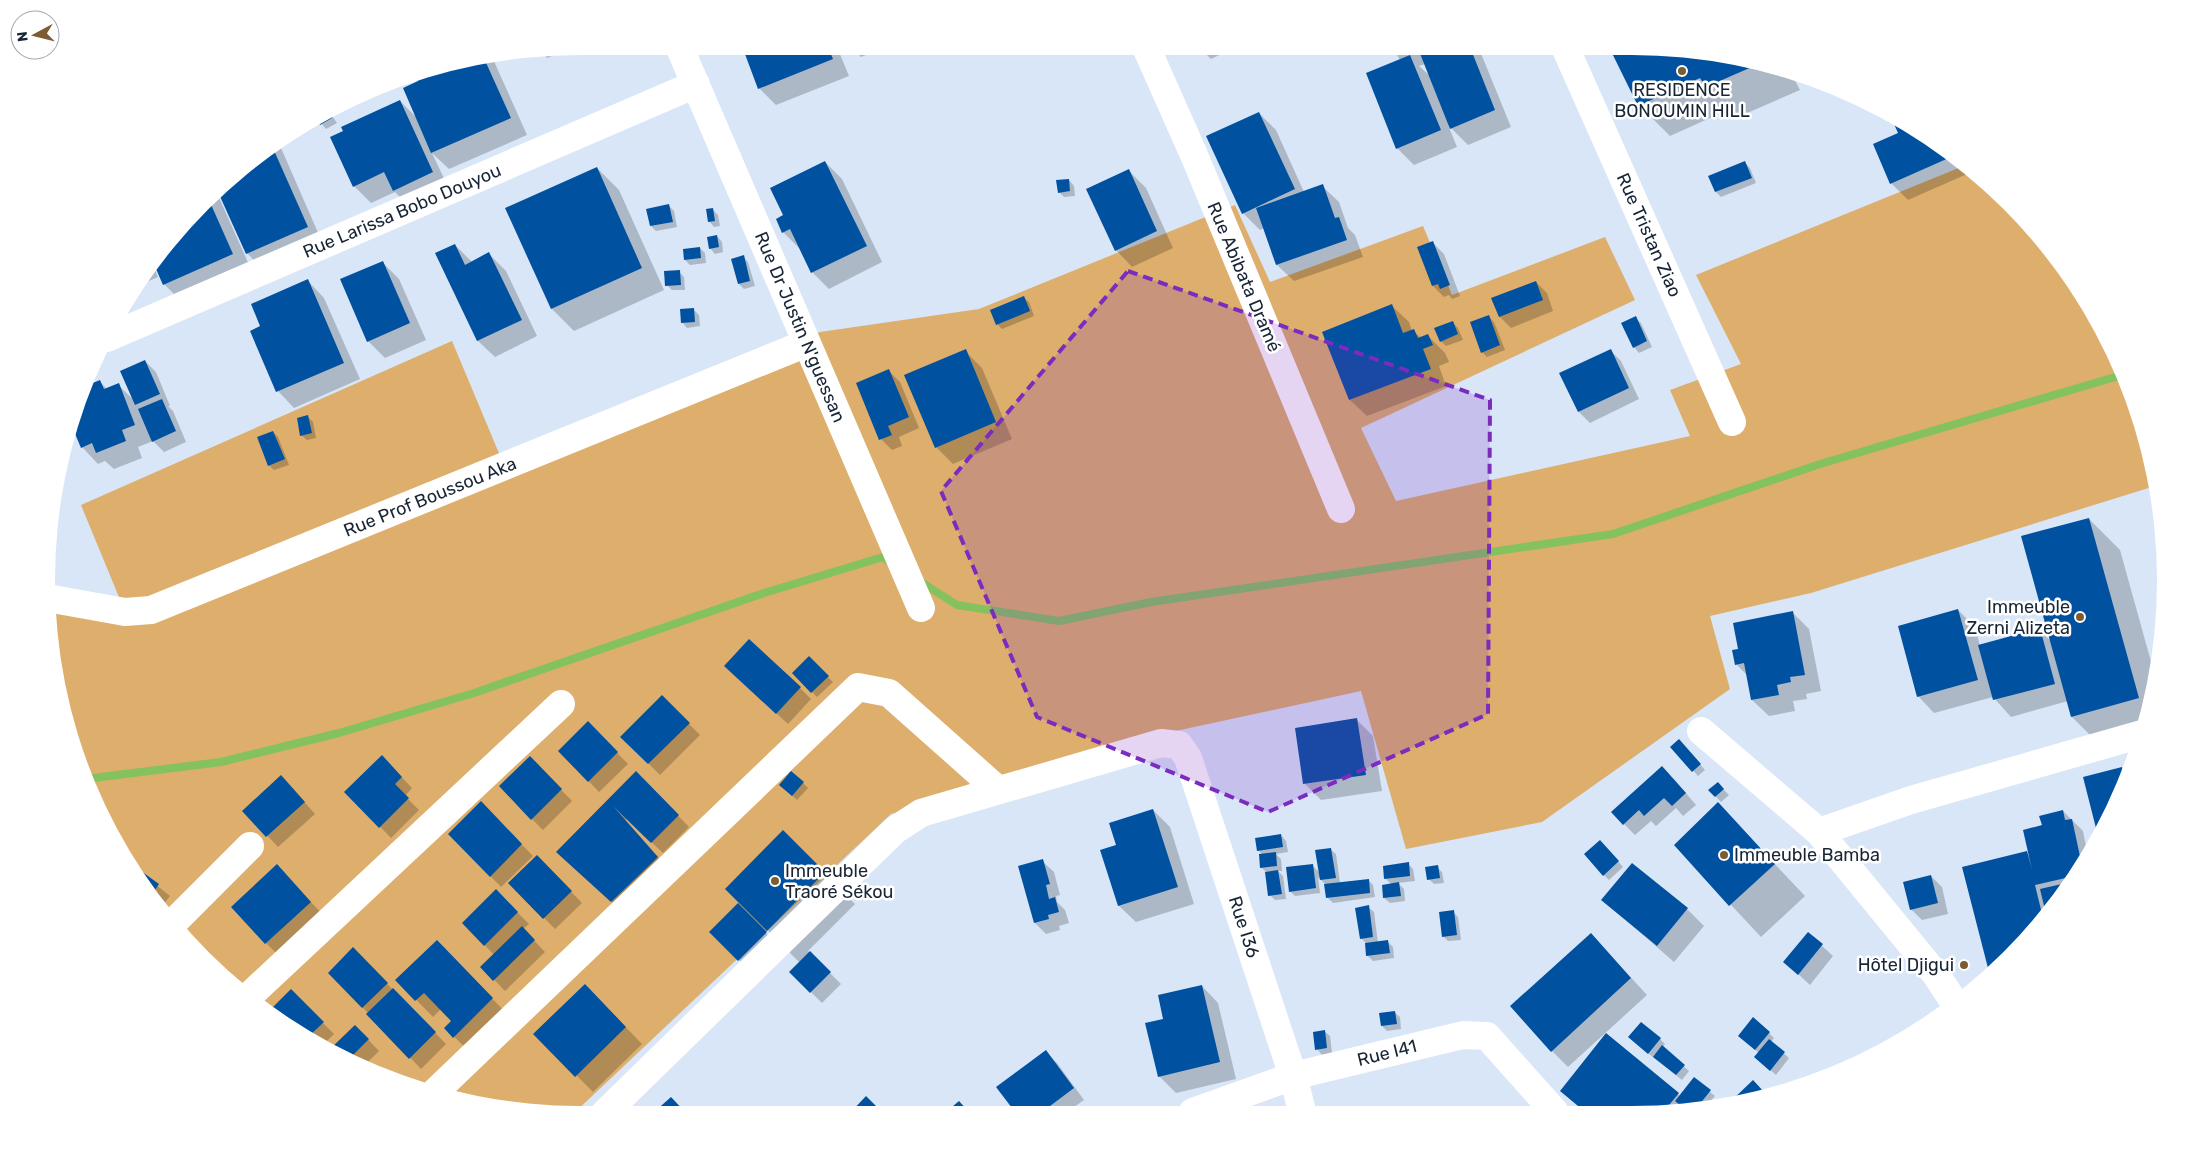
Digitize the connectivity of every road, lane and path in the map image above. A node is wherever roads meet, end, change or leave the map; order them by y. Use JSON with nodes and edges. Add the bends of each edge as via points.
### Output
{"nodes":[{"id":1,"x":683,"y":55,"type":"edge"},
{"id":2,"x":1150,"y":55,"type":"edge"},
{"id":3,"x":1569,"y":55,"type":"edge"},
{"id":4,"x":696,"y":84,"type":"junction"},
{"id":5,"x":117,"y":334,"type":"edge"},
{"id":6,"x":807,"y":343,"type":"junction"},
{"id":7,"x":1732,"y":422,"type":"dead end"},
{"id":8,"x":1341,"y":509,"type":"dead end"},
{"id":9,"x":56,"y":600,"type":"edge"},
{"id":10,"x":921,"y":608,"type":"dead end"},
{"id":11,"x":560,"y":704,"type":"dead end"},
{"id":12,"x":1701,"y":730,"type":"dead end"},
{"id":13,"x":2133,"y":737,"type":"edge"},
{"id":14,"x":997,"y":789,"type":"junction"},
{"id":15,"x":1820,"y":832,"type":"junction"},
{"id":16,"x":250,"y":846,"type":"dead end"},
{"id":17,"x":178,"y":918,"type":"edge"},
{"id":18,"x":254,"y":991,"type":"edge"},
{"id":19,"x":1951,"y":997,"type":"edge"},
{"id":20,"x":1293,"y":1076,"type":"junction"},
{"id":21,"x":440,"y":1087,"type":"edge"},
{"id":22,"x":613,"y":1106,"type":"edge"},
{"id":23,"x":1210,"y":1106,"type":"edge"},
{"id":24,"x":1301,"y":1106,"type":"edge"},
{"id":25,"x":1550,"y":1106,"type":"edge"}],
"edges":[{"from":1,"to":4,"type":"street","name":"Rue Dr Justin N'guessan"},
{"from":2,"to":8,"type":"street","name":"Rue Abibata Dramé"},
{"from":3,"to":7,"type":"street","name":"Rue Tristan Ziao"},
{"from":4,"to":5,"type":"street","name":"Rue Larissa Bobo Douyou"},
{"from":4,"to":6,"type":"street","name":"Rue Dr Justin N'guessan"},
{"from":6,"to":9,"type":"street","name":"Rue Prof Boussou Aka","via":[[151,610],[125,612]]},
{"from":6,"to":10,"type":"street","name":"Rue Dr Justin N'guessan"},
{"from":11,"to":18,"type":"street"},
{"from":12,"to":15,"type":"street"},
{"from":13,"to":15,"type":"street","via":[[1911,800]]},
{"from":14,"to":20,"type":"street","name":"Rue I36","via":[[1161,743],[1179,744],[1188,758]]},
{"from":14,"to":21,"type":"street","via":[[889,693],[858,687]]},
{"from":14,"to":22,"type":"street","via":[[921,813],[895,830]]},
{"from":15,"to":19,"type":"street"},
{"from":16,"to":17,"type":"street"},
{"from":20,"to":23,"type":"street","name":"Rue I41"},
{"from":20,"to":24,"type":"street","name":"Rue I36"},
{"from":20,"to":25,"type":"street","name":"Rue I41","via":[[1463,1035],[1487,1036]]}]}
